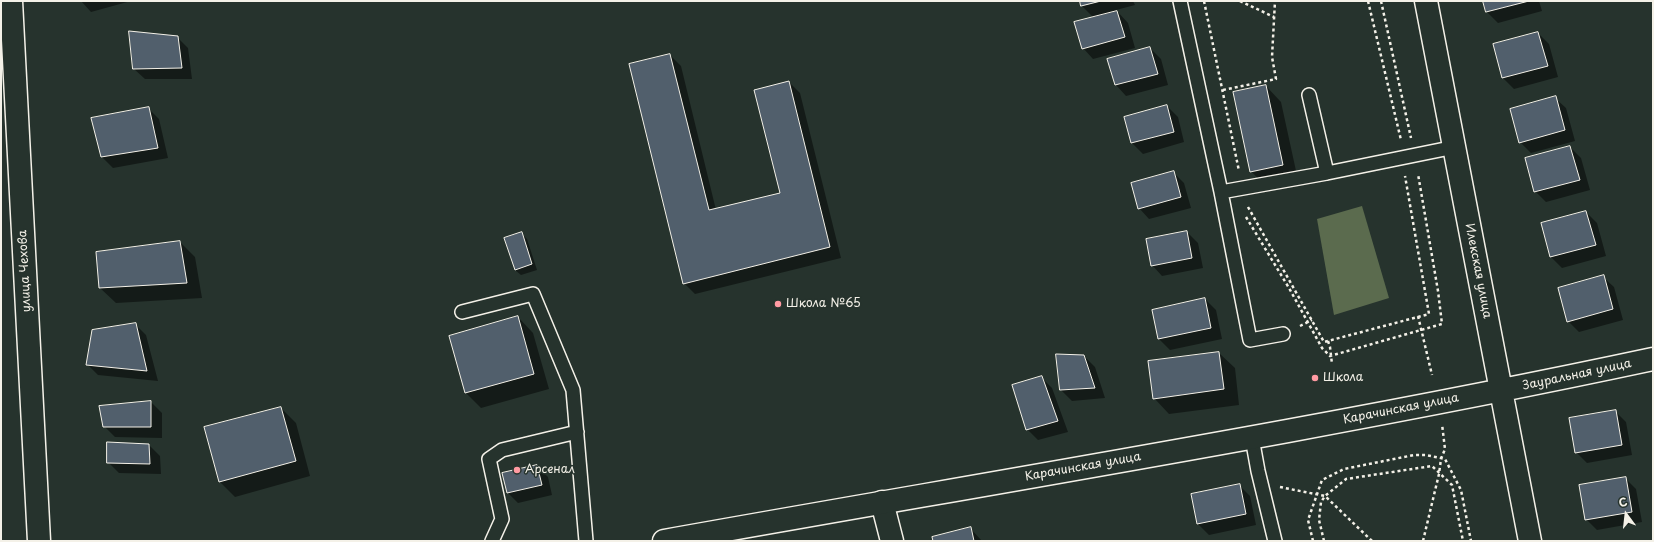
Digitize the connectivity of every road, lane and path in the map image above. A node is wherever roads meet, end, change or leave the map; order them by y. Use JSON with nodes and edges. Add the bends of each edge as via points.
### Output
{"nodes":[{"id":1,"x":11,"y":1,"type":"edge"},
{"id":2,"x":1180,"y":1,"type":"edge"},
{"id":3,"x":1204,"y":1,"type":"edge"},
{"id":4,"x":1240,"y":1,"type":"edge"},
{"id":5,"x":1275,"y":1,"type":"edge"},
{"id":6,"x":1368,"y":1,"type":"edge"},
{"id":7,"x":1381,"y":1,"type":"edge"},
{"id":8,"x":1426,"y":1,"type":"edge"},
{"id":9,"x":1274,"y":17,"type":"junction"},
{"id":10,"x":1223,"y":90,"type":"junction"},
{"id":11,"x":1310,"y":95,"type":"dead end"},
{"id":12,"x":1455,"y":147,"type":"junction"},
{"id":13,"x":1408,"y":156,"type":"junction"},
{"id":14,"x":1327,"y":173,"type":"junction"},
{"id":15,"x":1242,"y":188,"type":"junction"},
{"id":16,"x":1221,"y":192,"type":"junction"},
{"id":17,"x":1244,"y":214,"type":"dead end"},
{"id":18,"x":462,"y":312,"type":"dead end"},
{"id":19,"x":1418,"y":316,"type":"junction"},
{"id":20,"x":1421,"y":330,"type":"junction"},
{"id":21,"x":1282,"y":334,"type":"dead end"},
{"id":22,"x":1328,"y":341,"type":"junction"},
{"id":23,"x":1330,"y":356,"type":"junction"},
{"id":24,"x":1653,"y":359,"type":"edge"},
{"id":25,"x":1332,"y":364,"type":"dead end"},
{"id":26,"x":1432,"y":375,"type":"dead end"},
{"id":27,"x":1501,"y":391,"type":"junction"},
{"id":28,"x":1442,"y":417,"type":"dead end"},
{"id":29,"x":577,"y":432,"type":"junction"},
{"id":30,"x":1252,"y":438,"type":"junction"},
{"id":31,"x":1441,"y":458,"type":"junction"},
{"id":32,"x":1439,"y":474,"type":"junction"},
{"id":33,"x":1262,"y":488,"type":"junction"},
{"id":34,"x":1317,"y":495,"type":"junction"},
{"id":35,"x":1325,"y":496,"type":"junction"},
{"id":36,"x":882,"y":502,"type":"junction"},
{"id":37,"x":40,"y":541,"type":"edge"},
{"id":38,"x":492,"y":541,"type":"edge"},
{"id":39,"x":586,"y":541,"type":"edge"},
{"id":40,"x":664,"y":541,"type":"edge"},
{"id":41,"x":892,"y":541,"type":"edge"},
{"id":42,"x":1275,"y":541,"type":"edge"},
{"id":43,"x":1313,"y":541,"type":"edge"},
{"id":44,"x":1324,"y":541,"type":"edge"},
{"id":45,"x":1372,"y":541,"type":"edge"},
{"id":46,"x":1423,"y":541,"type":"edge"},
{"id":47,"x":1463,"y":541,"type":"edge"},
{"id":48,"x":1471,"y":541,"type":"edge"},
{"id":49,"x":1530,"y":541,"type":"edge"}],
"edges":[{"from":1,"to":37,"type":"street","name":"улица Чехова"},
{"from":2,"to":16,"type":"lane"},
{"from":3,"to":10,"type":"path"},
{"from":4,"to":9,"type":"path"},
{"from":5,"to":9,"type":"path"},
{"from":6,"to":13,"type":"path"},
{"from":7,"to":13,"type":"path"},
{"from":8,"to":12,"type":"street","name":"Илекская улица"},
{"from":9,"to":10,"type":"path","via":[[1272,57],[1276,79]]},
{"from":10,"to":15,"type":"path"},
{"from":11,"to":14,"type":"lane"},
{"from":12,"to":13,"type":"lane"},
{"from":12,"to":27,"type":"street","name":"Илекская улица"},
{"from":13,"to":14,"type":"lane"},
{"from":13,"to":19,"type":"path","via":[[1429,314]]},
{"from":13,"to":20,"type":"path","via":[[1438,291],[1442,324]]},
{"from":14,"to":15,"type":"lane"},
{"from":15,"to":16,"type":"lane"},
{"from":15,"to":22,"type":"path","via":[[1253,217],[1324,342]]},
{"from":16,"to":21,"type":"lane","via":[[1250,340]]},
{"from":17,"to":23,"type":"path","via":[[1322,348]]},
{"from":18,"to":29,"type":"lane","via":[[533,294],[573,390]]},
{"from":19,"to":20,"type":"path"},
{"from":19,"to":22,"type":"path"},
{"from":20,"to":23,"type":"path"},
{"from":20,"to":26,"type":"path"},
{"from":22,"to":23,"type":"path"},
{"from":23,"to":25,"type":"path"},
{"from":24,"to":27,"type":"street","name":"Зауральная улица"},
{"from":27,"to":30,"type":"street","name":"Карачинская улица"},
{"from":27,"to":49,"type":"street","name":"Илекская улица"},
{"from":28,"to":31,"type":"path","via":[[1445,449]]},
{"from":29,"to":38,"type":"lane","via":[[502,450],[489,459],[502,519]]},
{"from":29,"to":39,"type":"lane"},
{"from":30,"to":33,"type":"lane"},
{"from":30,"to":36,"type":"street","name":"Карачинская улица"},
{"from":31,"to":32,"type":"path"},
{"from":31,"to":34,"type":"path","via":[[1414,455],[1344,469],[1322,480]]},
{"from":31,"to":48,"type":"path","via":[[1445,460],[1461,490]]},
{"from":32,"to":35,"type":"path","via":[[1432,466],[1346,479]]},
{"from":32,"to":46,"type":"path"},
{"from":32,"to":47,"type":"path","via":[[1452,485]]},
{"from":33,"to":34,"type":"path","via":[[1283,486]]},
{"from":33,"to":42,"type":"lane"},
{"from":34,"to":35,"type":"path"},
{"from":34,"to":43,"type":"path","via":[[1308,520]]},
{"from":35,"to":44,"type":"path","via":[[1321,502],[1319,520]]},
{"from":35,"to":45,"type":"path"},
{"from":36,"to":40,"type":"street","name":"Карачинская улица"},
{"from":36,"to":41,"type":"street"}]}
